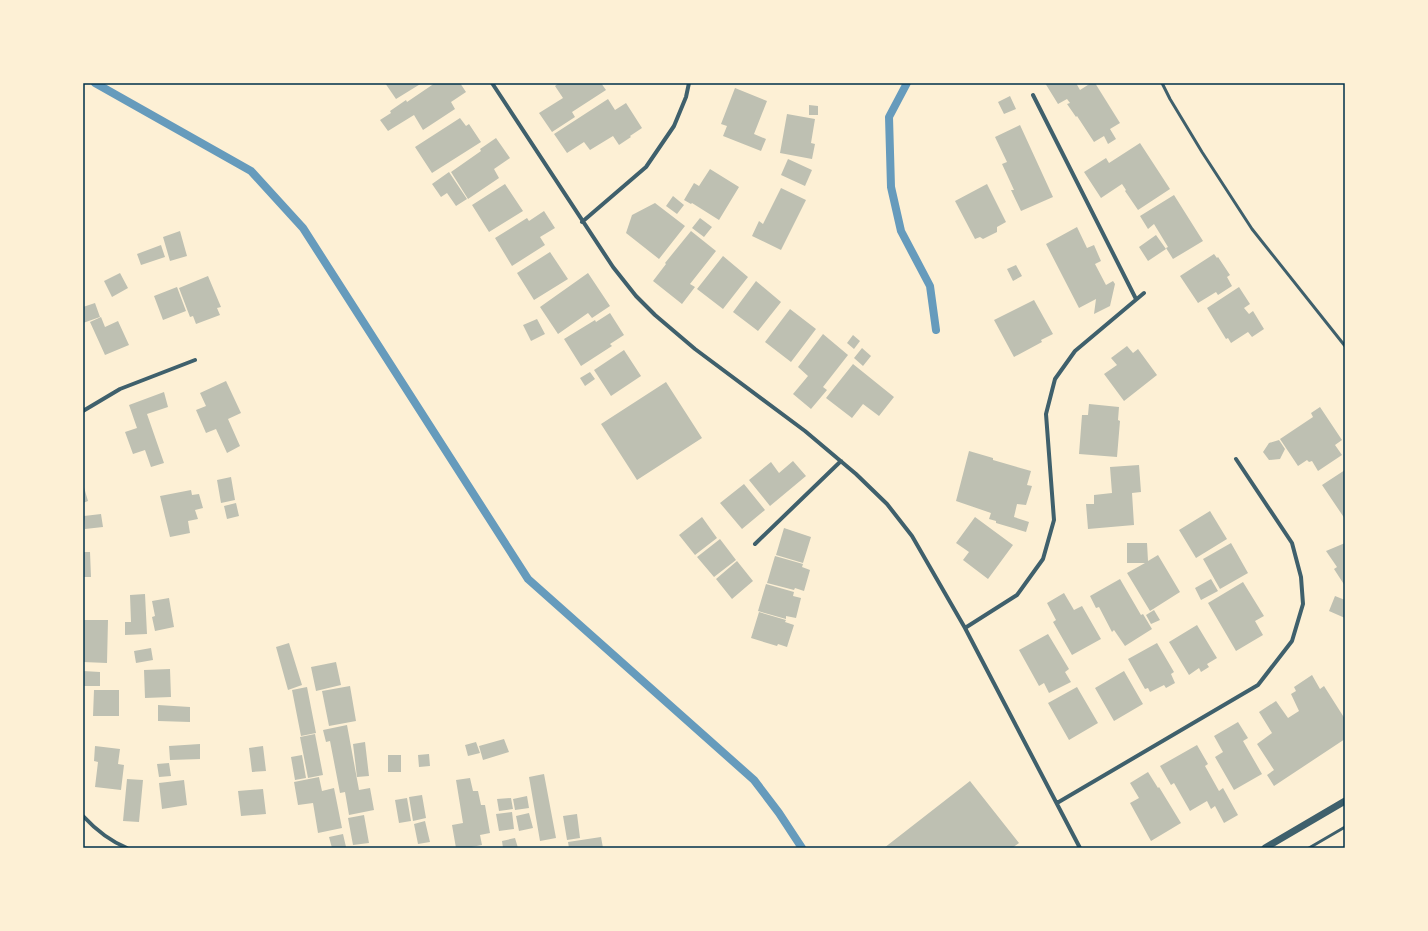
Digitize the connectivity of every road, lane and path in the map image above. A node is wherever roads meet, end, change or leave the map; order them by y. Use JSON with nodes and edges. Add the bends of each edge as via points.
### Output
{"nodes":[{"id":1,"x":492,"y":83,"type":"edge"},
{"id":2,"x":689,"y":83,"type":"edge"},
{"id":3,"x":1162,"y":83,"type":"edge"},
{"id":4,"x":1033,"y":95,"type":"dead end"},
{"id":5,"x":582,"y":222,"type":"junction"},
{"id":6,"x":1144,"y":292,"type":"dead end"},
{"id":7,"x":1136,"y":299,"type":"junction"},
{"id":8,"x":1345,"y":346,"type":"edge"},
{"id":9,"x":195,"y":360,"type":"dead end"},
{"id":10,"x":83,"y":411,"type":"edge"},
{"id":11,"x":1236,"y":459,"type":"dead end"},
{"id":12,"x":841,"y":462,"type":"junction"},
{"id":13,"x":755,"y":544,"type":"dead end"},
{"id":14,"x":966,"y":628,"type":"junction"},
{"id":15,"x":1345,"y":801,"type":"edge"},
{"id":16,"x":1057,"y":803,"type":"junction"},
{"id":17,"x":83,"y":816,"type":"edge"},
{"id":18,"x":1345,"y":827,"type":"edge"},
{"id":19,"x":127,"y":848,"type":"edge"},
{"id":20,"x":1080,"y":848,"type":"edge"},
{"id":21,"x":1265,"y":848,"type":"edge"},
{"id":22,"x":1308,"y":848,"type":"edge"}],
"edges":[{"from":1,"to":5,"type":"street"},
{"from":2,"to":5,"type":"street","via":[[674,126],[646,167]]},
{"from":3,"to":8,"type":"lane","via":[[1198,146],[1252,229]]},
{"from":4,"to":7,"type":"street"},
{"from":5,"to":12,"type":"street","via":[[613,267],[655,315]]},
{"from":6,"to":7,"type":"street"},
{"from":7,"to":14,"type":"street","via":[[1075,351],[1055,379],[1046,414],[1054,520],[1043,559],[1017,596]]},
{"from":9,"to":10,"type":"street","via":[[120,389]]},
{"from":11,"to":16,"type":"street","via":[[1292,543],[1301,577],[1303,604],[1292,641],[1258,685]]},
{"from":12,"to":13,"type":"street"},
{"from":12,"to":14,"type":"street","via":[[887,504],[912,536]]},
{"from":14,"to":16,"type":"street"},
{"from":15,"to":21,"type":"street"},
{"from":16,"to":20,"type":"street"},
{"from":17,"to":19,"type":"street","via":[[115,844]]},
{"from":18,"to":22,"type":"lane"}]}
